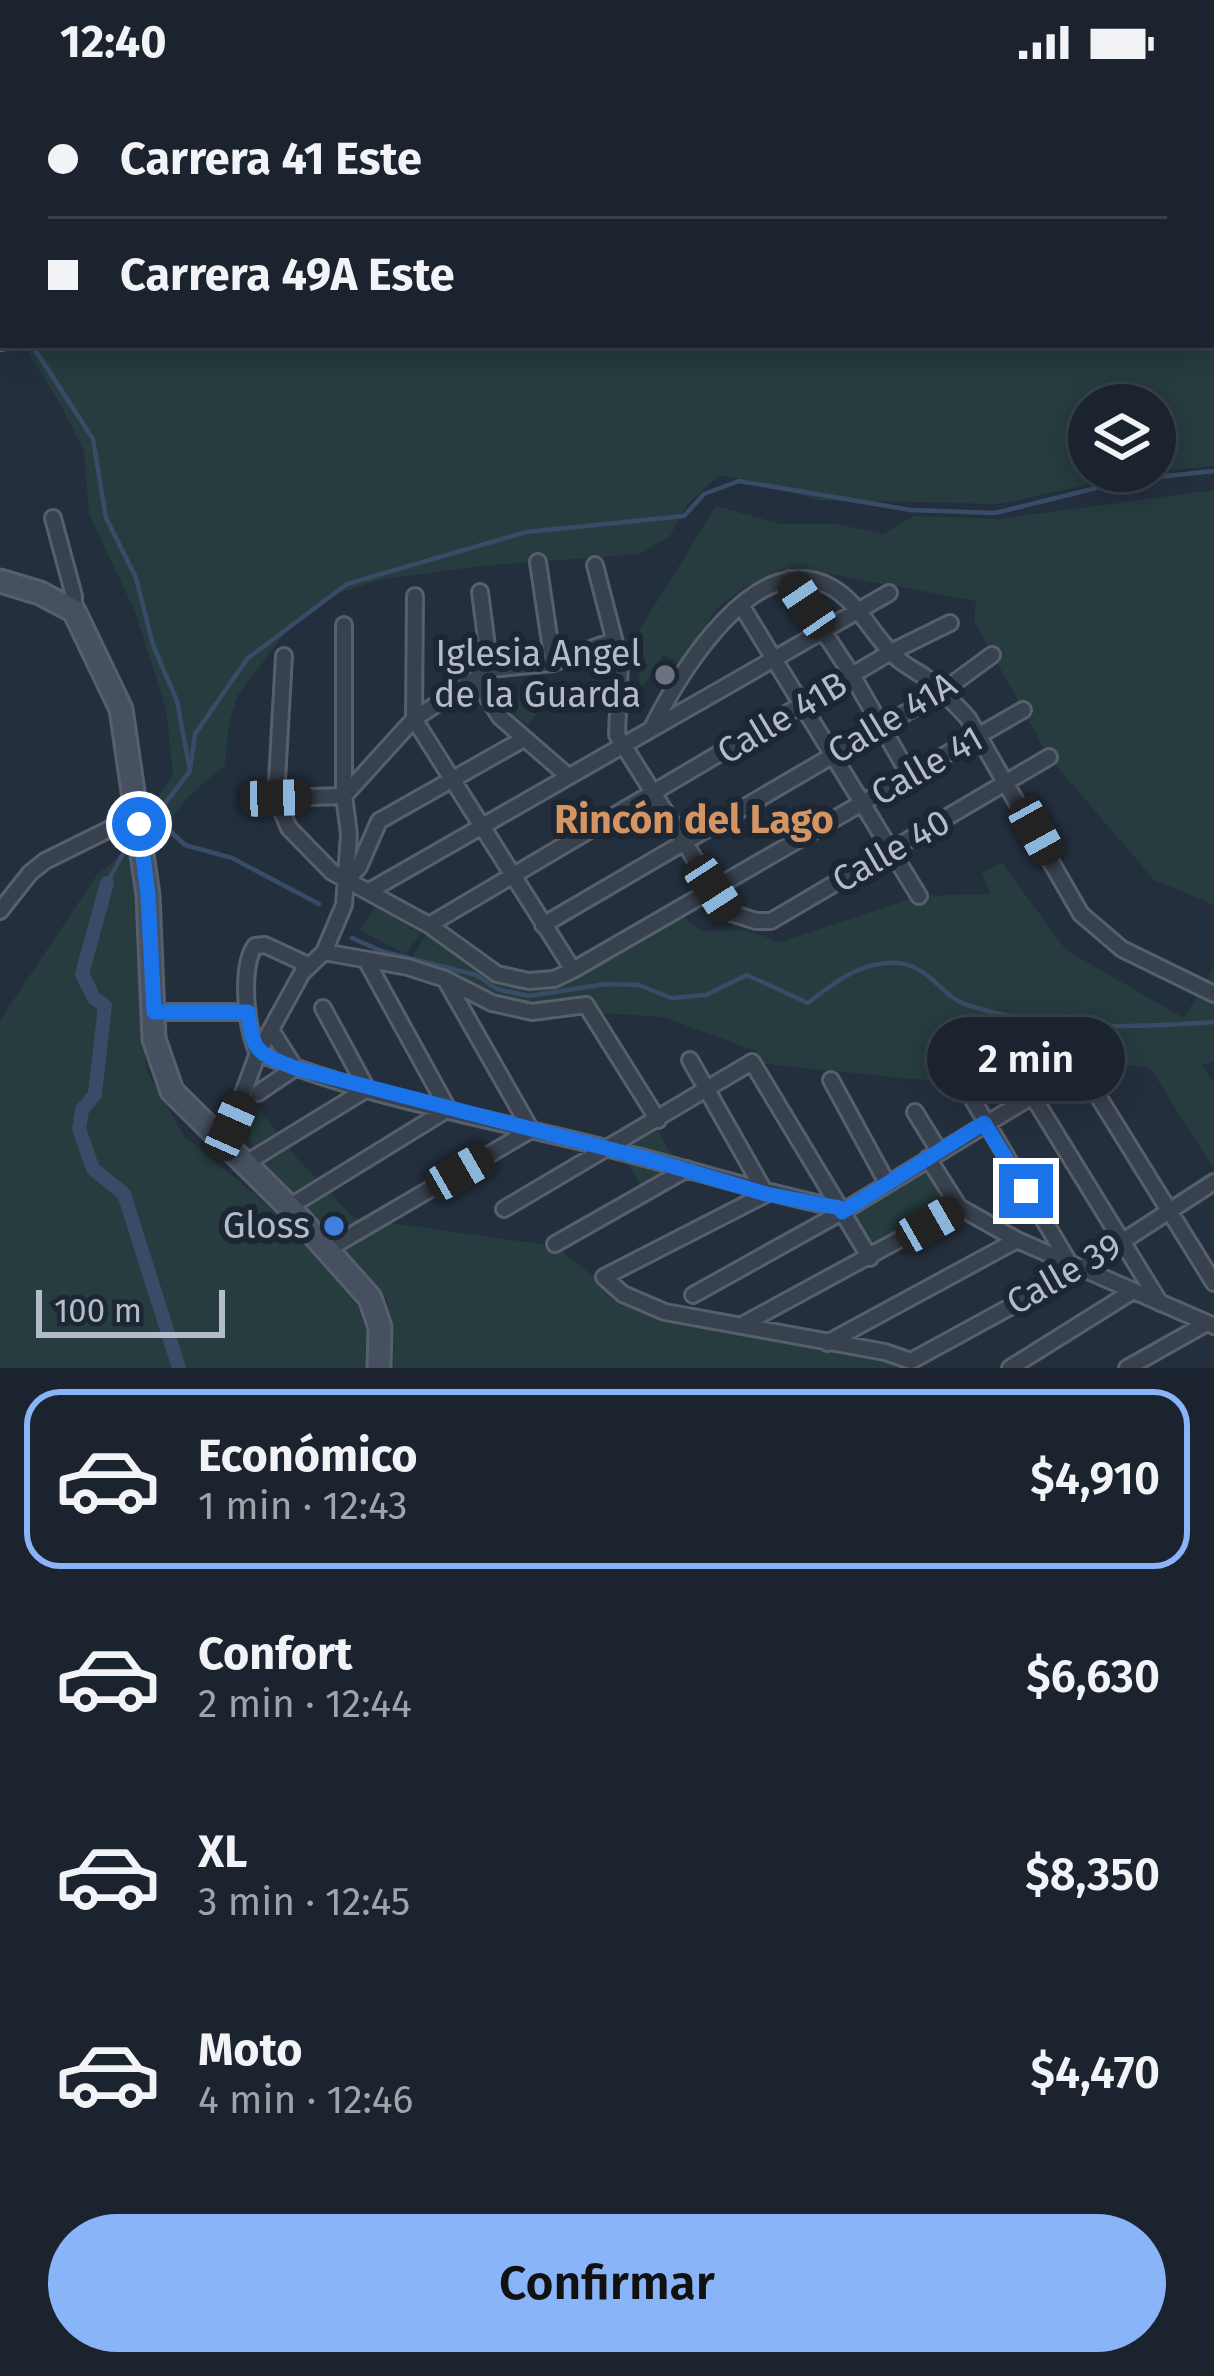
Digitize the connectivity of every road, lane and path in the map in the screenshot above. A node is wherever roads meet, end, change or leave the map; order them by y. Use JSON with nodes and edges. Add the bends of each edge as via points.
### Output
{"nodes":[{"id":1,"x":52,"y":518,"type":"dead end"},
{"id":2,"x":538,"y":562,"type":"dead end"},
{"id":3,"x":595,"y":566,"type":"dead end"},
{"id":4,"x":789,"y":579,"type":"junction"},
{"id":5,"x":0,"y":581,"type":"edge"},
{"id":6,"x":480,"y":592,"type":"dead end"},
{"id":7,"x":889,"y":593,"type":"dead end"},
{"id":8,"x":416,"y":596,"type":"dead end"},
{"id":9,"x":741,"y":605,"type":"junction"},
{"id":10,"x":858,"y":610,"type":"junction"},
{"id":11,"x":74,"y":611,"type":"junction"},
{"id":12,"x":950,"y":623,"type":"dead end"},
{"id":13,"x":344,"y":625,"type":"dead end"},
{"id":14,"x":824,"y":631,"type":"junction"},
{"id":15,"x":612,"y":641,"type":"junction"},
{"id":16,"x":891,"y":652,"type":"junction"},
{"id":17,"x":992,"y":655,"type":"dead end"},
{"id":18,"x":284,"y":656,"type":"dead end"},
{"id":19,"x":777,"y":659,"type":"junction"},
{"id":20,"x":553,"y":663,"type":"junction"},
{"id":21,"x":490,"y":669,"type":"junction"},
{"id":22,"x":852,"y":675,"type":"junction"},
{"id":23,"x":476,"y":679,"type":"junction"},
{"id":24,"x":943,"y":692,"type":"junction"},
{"id":25,"x":803,"y":705,"type":"junction"},
{"id":26,"x":1023,"y":710,"type":"dead end"},
{"id":27,"x":414,"y":718,"type":"junction"},
{"id":28,"x":882,"y":725,"type":"junction"},
{"id":29,"x":652,"y":728,"type":"junction"},
{"id":30,"x":981,"y":735,"type":"junction"},
{"id":31,"x":522,"y":740,"type":"junction"},
{"id":32,"x":622,"y":746,"type":"junction"},
{"id":33,"x":833,"y":753,"type":"junction"},
{"id":34,"x":1049,"y":757,"type":"dead end"},
{"id":35,"x":568,"y":776,"type":"junction"},
{"id":36,"x":910,"y":776,"type":"junction"},
{"id":37,"x":453,"y":782,"type":"junction"},
{"id":38,"x":1008,"y":784,"type":"junction"},
{"id":39,"x":652,"y":795,"type":"junction"},
{"id":40,"x":344,"y":796,"type":"junction"},
{"id":41,"x":276,"y":798,"type":"junction"},
{"id":42,"x":864,"y":803,"type":"junction"},
{"id":43,"x":138,"y":819,"type":"junction"},
{"id":44,"x":483,"y":828,"type":"junction"},
{"id":45,"x":682,"y":841,"type":"junction"},
{"id":46,"x":891,"y":851,"type":"junction"},
{"id":47,"x":512,"y":878,"type":"junction"},
{"id":48,"x":346,"y":881,"type":"junction"},
{"id":49,"x":713,"y":889,"type":"junction"},
{"id":50,"x":371,"y":890,"type":"junction"},
{"id":51,"x":919,"y":896,"type":"dead end"},
{"id":52,"x":0,"y":911,"type":"edge"},
{"id":53,"x":429,"y":925,"type":"junction"},
{"id":54,"x":543,"y":925,"type":"junction"},
{"id":55,"x":324,"y":952,"type":"junction"},
{"id":56,"x":366,"y":960,"type":"junction"},
{"id":57,"x":308,"y":965,"type":"junction"},
{"id":58,"x":573,"y":970,"type":"junction"},
{"id":59,"x":445,"y":979,"type":"junction"},
{"id":60,"x":1214,"y":994,"type":"edge"},
{"id":61,"x":323,"y":1008,"type":"dead end"},
{"id":62,"x":154,"y":1012,"type":"junction"},
{"id":63,"x":248,"y":1012,"type":"junction"},
{"id":64,"x":271,"y":1030,"type":"junction"},
{"id":65,"x":258,"y":1053,"type":"junction"},
{"id":66,"x":690,"y":1060,"type":"dead end"},
{"id":67,"x":295,"y":1068,"type":"junction"},
{"id":68,"x":832,"y":1080,"type":"dead end"},
{"id":69,"x":367,"y":1089,"type":"junction"},
{"id":70,"x":705,"y":1089,"type":"junction"},
{"id":71,"x":258,"y":1093,"type":"dead end"},
{"id":72,"x":970,"y":1095,"type":"dead end"},
{"id":73,"x":1032,"y":1095,"type":"junction"},
{"id":74,"x":448,"y":1108,"type":"junction"},
{"id":75,"x":914,"y":1112,"type":"dead end"},
{"id":76,"x":658,"y":1120,"type":"junction"},
{"id":77,"x":984,"y":1123,"type":"junction"},
{"id":78,"x":531,"y":1130,"type":"junction"},
{"id":79,"x":230,"y":1147,"type":"junction"},
{"id":80,"x":609,"y":1148,"type":"junction"},
{"id":81,"x":933,"y":1154,"type":"junction"},
{"id":82,"x":247,"y":1163,"type":"junction"},
{"id":83,"x":687,"y":1169,"type":"junction"},
{"id":84,"x":1214,"y":1182,"type":"edge"},
{"id":85,"x":887,"y":1183,"type":"junction"},
{"id":86,"x":766,"y":1194,"type":"junction"},
{"id":87,"x":289,"y":1207,"type":"junction"},
{"id":88,"x":959,"y":1207,"type":"junction"},
{"id":89,"x":504,"y":1208,"type":"dead end"},
{"id":90,"x":841,"y":1210,"type":"junction"},
{"id":91,"x":1170,"y":1211,"type":"junction"},
{"id":92,"x":1017,"y":1240,"type":"junction"},
{"id":93,"x":1124,"y":1240,"type":"junction"},
{"id":94,"x":555,"y":1244,"type":"dead end"},
{"id":95,"x":328,"y":1249,"type":"junction"},
{"id":96,"x":870,"y":1258,"type":"junction"},
{"id":97,"x":1067,"y":1259,"type":"junction"},
{"id":98,"x":1083,"y":1267,"type":"junction"},
{"id":99,"x":1214,"y":1283,"type":"edge"},
{"id":100,"x":1133,"y":1292,"type":"junction"},
{"id":101,"x":693,"y":1295,"type":"dead end"},
{"id":102,"x":1160,"y":1303,"type":"junction"},
{"id":103,"x":1210,"y":1324,"type":"edge"},
{"id":104,"x":741,"y":1326,"type":"junction"},
{"id":105,"x":827,"y":1343,"type":"junction"},
{"id":106,"x":379,"y":1368,"type":"edge"},
{"id":107,"x":1010,"y":1368,"type":"edge"},
{"id":108,"x":1127,"y":1368,"type":"edge"}],
"edges":[{"from":1,"to":11,"type":"street"},
{"from":2,"to":20,"type":"street"},
{"from":3,"to":15,"type":"street"},
{"from":4,"to":9,"type":"street"},
{"from":4,"to":10,"type":"street","via":[[833,587]]},
{"from":4,"to":14,"type":"street"},
{"from":5,"to":11,"type":"street"},
{"from":6,"to":21,"type":"street"},
{"from":7,"to":10,"type":"street"},
{"from":8,"to":27,"type":"street"},
{"from":9,"to":19,"type":"street"},
{"from":9,"to":29,"type":"street","via":[[711,634]]},
{"from":10,"to":14,"type":"street"},
{"from":10,"to":16,"type":"street"},
{"from":11,"to":43,"type":"street","via":[[121,709]]},
{"from":12,"to":16,"type":"street","name":"Calle 41B"},
{"from":13,"to":40,"type":"street"},
{"from":14,"to":19,"type":"street"},
{"from":14,"to":22,"type":"street"},
{"from":15,"to":20,"type":"street"},
{"from":15,"to":32,"type":"street"},
{"from":16,"to":22,"type":"street","name":"Calle 41B"},
{"from":16,"to":24,"type":"street"},
{"from":17,"to":24,"type":"street","name":"Calle 41A"},
{"from":18,"to":41,"type":"street"},
{"from":19,"to":25,"type":"street"},
{"from":19,"to":29,"type":"street"},
{"from":20,"to":21,"type":"street"},
{"from":21,"to":23,"type":"street"},
{"from":22,"to":25,"type":"street","name":"Calle 41B"},
{"from":22,"to":28,"type":"street"},
{"from":23,"to":27,"type":"street"},
{"from":23,"to":31,"type":"street"},
{"from":24,"to":28,"type":"street","name":"Calle 41A"},
{"from":24,"to":30,"type":"street"},
{"from":25,"to":33,"type":"street"},
{"from":25,"to":39,"type":"street","name":"Calle 41B"},
{"from":26,"to":30,"type":"street","name":"Calle 41"},
{"from":27,"to":37,"type":"street"},
{"from":27,"to":40,"type":"street"},
{"from":28,"to":33,"type":"street","name":"Calle 41A"},
{"from":28,"to":36,"type":"street"},
{"from":29,"to":32,"type":"street"},
{"from":30,"to":36,"type":"street","name":"Calle 41"},
{"from":30,"to":38,"type":"street"},
{"from":31,"to":35,"type":"street"},
{"from":31,"to":37,"type":"street"},
{"from":32,"to":35,"type":"street"},
{"from":32,"to":39,"type":"street"},
{"from":33,"to":42,"type":"street"},
{"from":33,"to":45,"type":"street","name":"Calle 41A"},
{"from":34,"to":38,"type":"street","name":"Calle 40"},
{"from":35,"to":44,"type":"street"},
{"from":36,"to":42,"type":"street","name":"Calle 41"},
{"from":37,"to":44,"type":"street"},
{"from":37,"to":48,"type":"street","via":[[374,825]]},
{"from":38,"to":46,"type":"street","name":"Calle 40"},
{"from":38,"to":60,"type":"street","via":[[1081,914],[1122,949]]},
{"from":39,"to":45,"type":"street"},
{"from":39,"to":47,"type":"street","name":"Calle 41B"},
{"from":40,"to":41,"type":"street"},
{"from":40,"to":48,"type":"street"},
{"from":41,"to":48,"type":"street","via":[[289,828]]},
{"from":42,"to":46,"type":"street"},
{"from":42,"to":49,"type":"street","name":"Calle 41"},
{"from":43,"to":52,"type":"street","via":[[45,861]]},
{"from":43,"to":62,"type":"street"},
{"from":44,"to":47,"type":"street"},
{"from":44,"to":50,"type":"street"},
{"from":45,"to":49,"type":"street"},
{"from":45,"to":54,"type":"street","name":"Calle 41A"},
{"from":46,"to":49,"type":"street","name":"Calle 40","via":[[771,921],[728,912]]},
{"from":46,"to":51,"type":"street"},
{"from":47,"to":53,"type":"street","name":"Calle 41B"},
{"from":47,"to":54,"type":"street"},
{"from":48,"to":50,"type":"street"},
{"from":48,"to":55,"type":"street"},
{"from":49,"to":58,"type":"street","name":"Calle 41"},
{"from":50,"to":53,"type":"street"},
{"from":53,"to":58,"type":"street","name":"Calle 41","via":[[512,979],[554,979]]},
{"from":54,"to":58,"type":"street"},
{"from":55,"to":56,"type":"street"},
{"from":55,"to":57,"type":"street"},
{"from":56,"to":59,"type":"street"},
{"from":56,"to":74,"type":"street"},
{"from":57,"to":63,"type":"street","via":[[255,946]]},
{"from":57,"to":64,"type":"street"},
{"from":59,"to":76,"type":"street","via":[[532,1012],[586,1005]]},
{"from":59,"to":78,"type":"street"},
{"from":61,"to":69,"type":"street"},
{"from":62,"to":63,"type":"street"},
{"from":62,"to":79,"type":"street","via":[[172,1091]]},
{"from":63,"to":65,"type":"street"},
{"from":64,"to":65,"type":"street"},
{"from":64,"to":67,"type":"street"},
{"from":65,"to":67,"type":"street"},
{"from":65,"to":79,"type":"street"},
{"from":66,"to":70,"type":"street"},
{"from":67,"to":69,"type":"street"},
{"from":67,"to":71,"type":"street"},
{"from":68,"to":85,"type":"street"},
{"from":69,"to":74,"type":"street"},
{"from":69,"to":82,"type":"street"},
{"from":70,"to":76,"type":"street"},
{"from":70,"to":86,"type":"street"},
{"from":70,"to":90,"type":"street","via":[[752,1061]]},
{"from":72,"to":77,"type":"street"},
{"from":73,"to":77,"type":"street"},
{"from":73,"to":91,"type":"street","via":[[1080,1067]]},
{"from":73,"to":93,"type":"street"},
{"from":74,"to":78,"type":"street"},
{"from":74,"to":87,"type":"street"},
{"from":75,"to":81,"type":"street"},
{"from":76,"to":80,"type":"street"},
{"from":77,"to":81,"type":"street"},
{"from":77,"to":97,"type":"street"},
{"from":78,"to":80,"type":"street"},
{"from":78,"to":95,"type":"street"},
{"from":79,"to":82,"type":"street"},
{"from":80,"to":83,"type":"street"},
{"from":80,"to":89,"type":"street"},
{"from":81,"to":85,"type":"street"},
{"from":81,"to":88,"type":"street"},
{"from":82,"to":87,"type":"street"},
{"from":83,"to":86,"type":"street"},
{"from":83,"to":94,"type":"street"},
{"from":84,"to":91,"type":"street","name":"Calle 39"},
{"from":85,"to":90,"type":"street"},
{"from":86,"to":90,"type":"street"},
{"from":86,"to":104,"type":"street","via":[[604,1277],[665,1312]]},
{"from":87,"to":95,"type":"street"},
{"from":88,"to":92,"type":"street"},
{"from":88,"to":96,"type":"street"},
{"from":90,"to":96,"type":"street"},
{"from":90,"to":101,"type":"street"},
{"from":91,"to":93,"type":"street","name":"Calle 39"},
{"from":91,"to":99,"type":"street"},
{"from":92,"to":97,"type":"street"},
{"from":92,"to":105,"type":"street"},
{"from":93,"to":98,"type":"street","name":"Calle 39"},
{"from":93,"to":102,"type":"street"},
{"from":95,"to":106,"type":"street","via":[[370,1298],[380,1327]]},
{"from":96,"to":104,"type":"street"},
{"from":97,"to":98,"type":"street"},
{"from":98,"to":100,"type":"street"},
{"from":98,"to":105,"type":"street","name":"Calle 39","via":[[911,1361]]},
{"from":100,"to":102,"type":"street"},
{"from":100,"to":107,"type":"street"},
{"from":102,"to":103,"type":"street"},
{"from":103,"to":108,"type":"street"},
{"from":104,"to":105,"type":"street"}]}
